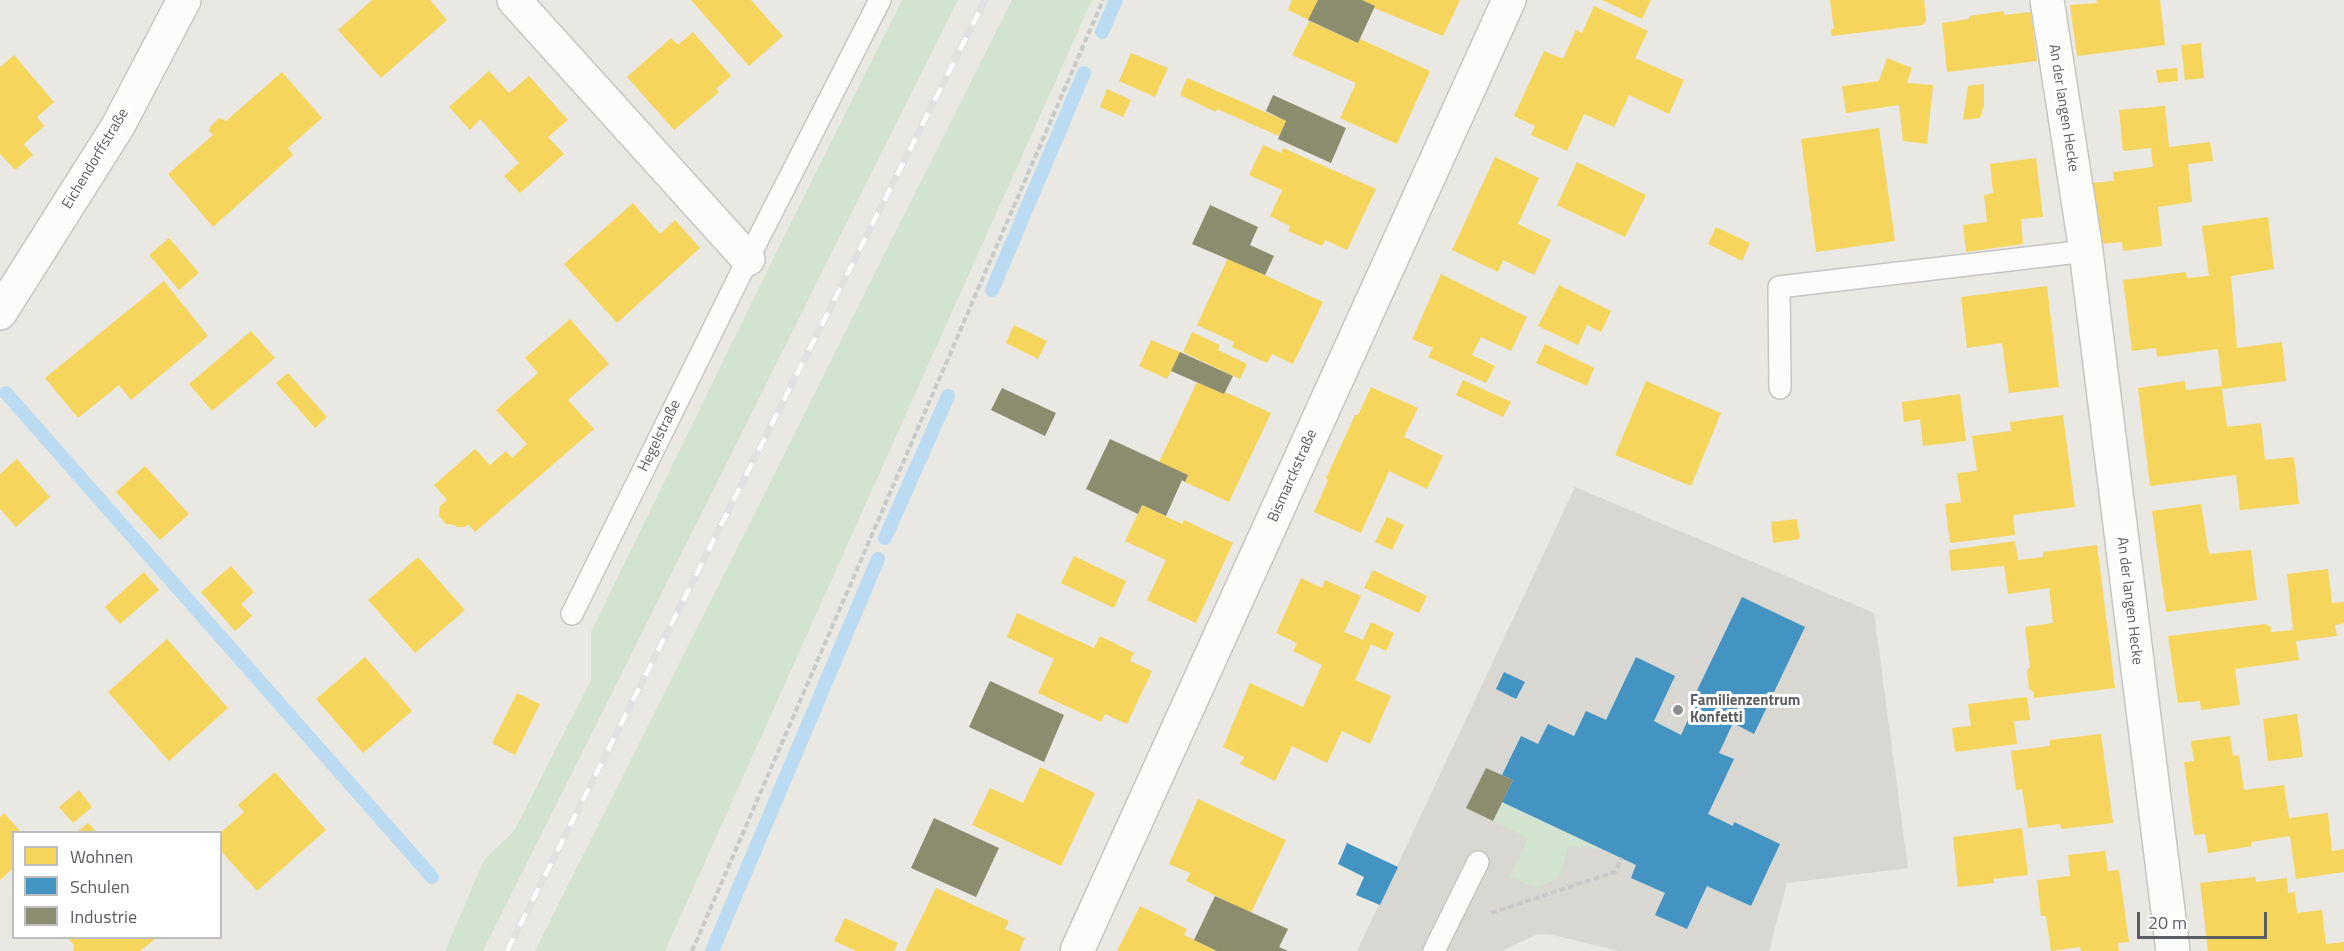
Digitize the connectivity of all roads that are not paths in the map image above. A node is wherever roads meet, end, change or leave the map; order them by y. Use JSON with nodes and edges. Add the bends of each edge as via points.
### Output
{"nodes":[{"id":1,"x":184,"y":0,"type":"edge"},
{"id":2,"x":514,"y":0,"type":"edge"},
{"id":3,"x":880,"y":0,"type":"edge"},
{"id":4,"x":1509,"y":0,"type":"edge"},
{"id":5,"x":2047,"y":0,"type":"edge"},
{"id":6,"x":2086,"y":251,"type":"junction"},
{"id":7,"x":748,"y":259,"type":"junction"},
{"id":8,"x":0,"y":312,"type":"edge"},
{"id":9,"x":1780,"y":388,"type":"dead end"},
{"id":10,"x":572,"y":614,"type":"dead end"},
{"id":11,"x":1478,"y":862,"type":"dead end"},
{"id":12,"x":1077,"y":951,"type":"edge"},
{"id":13,"x":1434,"y":951,"type":"edge"},
{"id":14,"x":2173,"y":951,"type":"edge"}],
"edges":[{"from":1,"to":8,"type":"street","name":"Eichendorffstraße","via":[[118,126]]},
{"from":2,"to":7,"type":"street"},
{"from":3,"to":7,"type":"lane","name":"Hegelstraße"},
{"from":4,"to":12,"type":"street","name":"Bismarckstraße"},
{"from":5,"to":6,"type":"street","name":"An der langen Hecke"},
{"from":6,"to":9,"type":"lane","via":[[1779,287]]},
{"from":6,"to":14,"type":"street","name":"An der langen Hecke"},
{"from":7,"to":10,"type":"lane","name":"Hegelstraße"},
{"from":11,"to":13,"type":"lane"}]}
